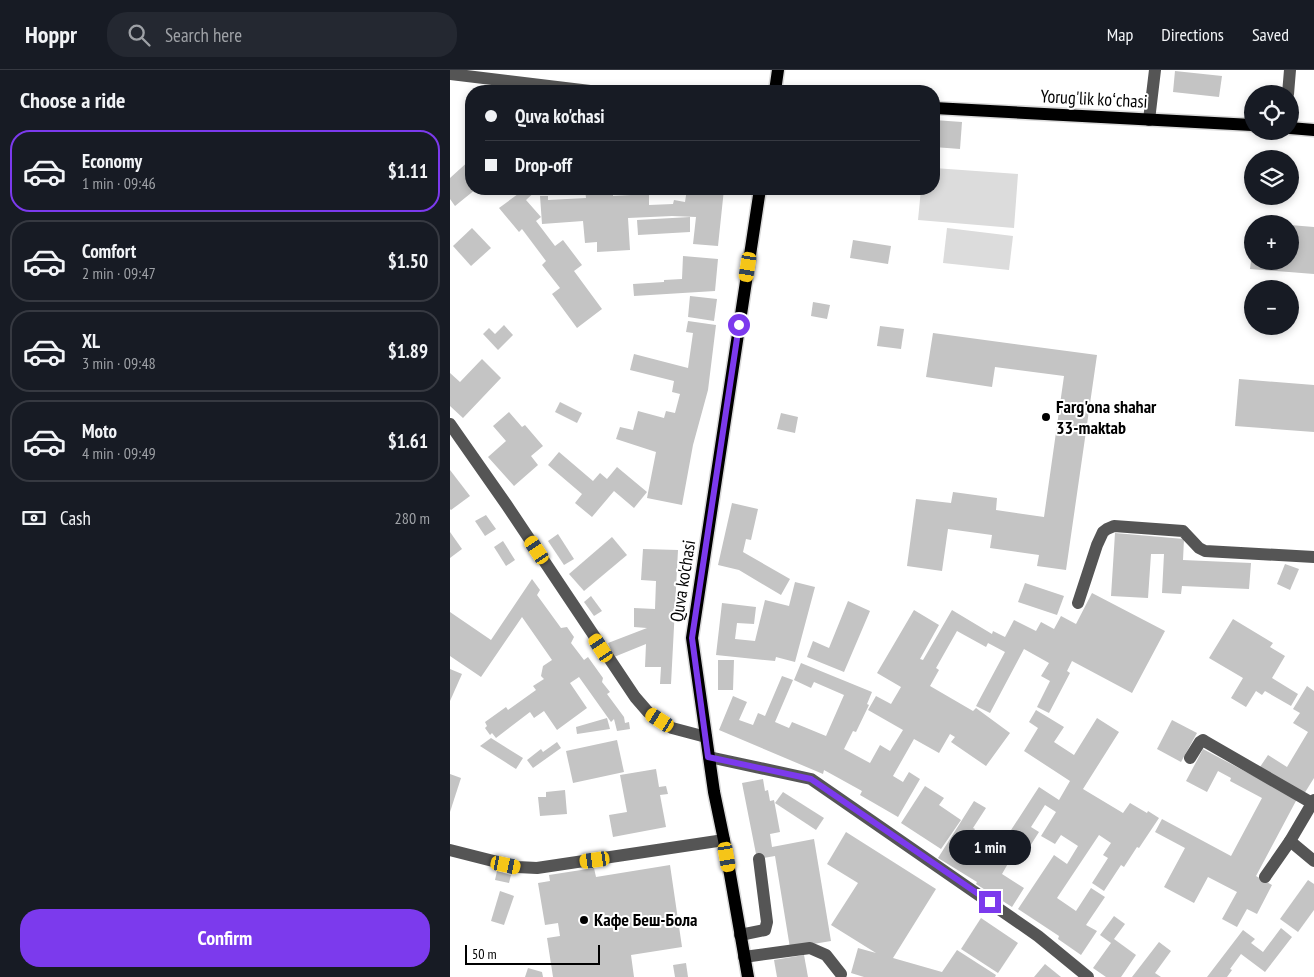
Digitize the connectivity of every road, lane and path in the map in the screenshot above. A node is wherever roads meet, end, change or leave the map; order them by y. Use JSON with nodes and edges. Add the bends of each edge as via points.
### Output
{"nodes":[{"id":1,"x":778,"y":70,"type":"edge"},
{"id":2,"x":1155,"y":70,"type":"edge"},
{"id":3,"x":1290,"y":70,"type":"edge"},
{"id":4,"x":450,"y":74,"type":"edge"},
{"id":5,"x":541,"y":85,"type":"edge"},
{"id":6,"x":776,"y":85,"type":"edge"},
{"id":7,"x":1289,"y":85,"type":"edge"},
{"id":8,"x":940,"y":108,"type":"edge"},
{"id":9,"x":1149,"y":120,"type":"junction"},
{"id":10,"x":1244,"y":126,"type":"edge"},
{"id":11,"x":1299,"y":129,"type":"edge"},
{"id":12,"x":1314,"y":130,"type":"edge"},
{"id":13,"x":759,"y":195,"type":"edge"},
{"id":14,"x":450,"y":424,"type":"edge"},
{"id":15,"x":1314,"y":556,"type":"edge"},
{"id":16,"x":1078,"y":603,"type":"dead end"},
{"id":17,"x":706,"y":737,"type":"junction"},
{"id":18,"x":708,"y":757,"type":"junction"},
{"id":19,"x":1190,"y":758,"type":"dead end"},
{"id":20,"x":1313,"y":801,"type":"edge"},
{"id":21,"x":724,"y":840,"type":"junction"},
{"id":22,"x":1290,"y":840,"type":"junction"},
{"id":23,"x":450,"y":850,"type":"edge"},
{"id":24,"x":759,"y":859,"type":"dead end"},
{"id":25,"x":1314,"y":861,"type":"edge"},
{"id":26,"x":1265,"y":878,"type":"dead end"},
{"id":27,"x":740,"y":935,"type":"junction"},
{"id":28,"x":744,"y":958,"type":"junction"},
{"id":29,"x":841,"y":974,"type":"dead end"},
{"id":30,"x":748,"y":977,"type":"edge"},
{"id":31,"x":1088,"y":977,"type":"edge"}],
"edges":[{"from":1,"to":6,"type":"main road"},
{"from":2,"to":9,"type":"street"},
{"from":3,"to":7,"type":"street"},
{"from":4,"to":5,"type":"street"},
{"from":8,"to":9,"type":"main road","name":"Yorug'lik koʻchasi"},
{"from":9,"to":10,"type":"main road","name":"Yorug'lik koʻchasi"},
{"from":11,"to":12,"type":"main road"},
{"from":13,"to":17,"type":"main road","name":"Quva ko'chasi","via":[[692,638]]},
{"from":14,"to":17,"type":"street","via":[[635,698],[648,712],[672,728]]},
{"from":15,"to":16,"type":"street","via":[[1205,551],[1183,532],[1114,526],[1103,532]]},
{"from":17,"to":18,"type":"main road","name":"Quva ko'chasi"},
{"from":18,"to":21,"type":"main road","name":"Quva ko'chasi"},
{"from":18,"to":31,"type":"street","via":[[811,779],[1038,936]]},
{"from":19,"to":20,"type":"street","via":[[1203,740]]},
{"from":20,"to":22,"type":"street"},
{"from":21,"to":23,"type":"street","via":[[536,868],[517,867]]},
{"from":21,"to":27,"type":"main road","name":"Quva ko'chasi"},
{"from":22,"to":25,"type":"street"},
{"from":22,"to":26,"type":"street"},
{"from":24,"to":27,"type":"street","via":[[767,922],[765,930]]},
{"from":27,"to":28,"type":"main road","name":"Quva ko'chasi"},
{"from":28,"to":29,"type":"street","via":[[810,948],[826,955]]},
{"from":28,"to":30,"type":"main road","name":"Quva ko'chasi"}]}
